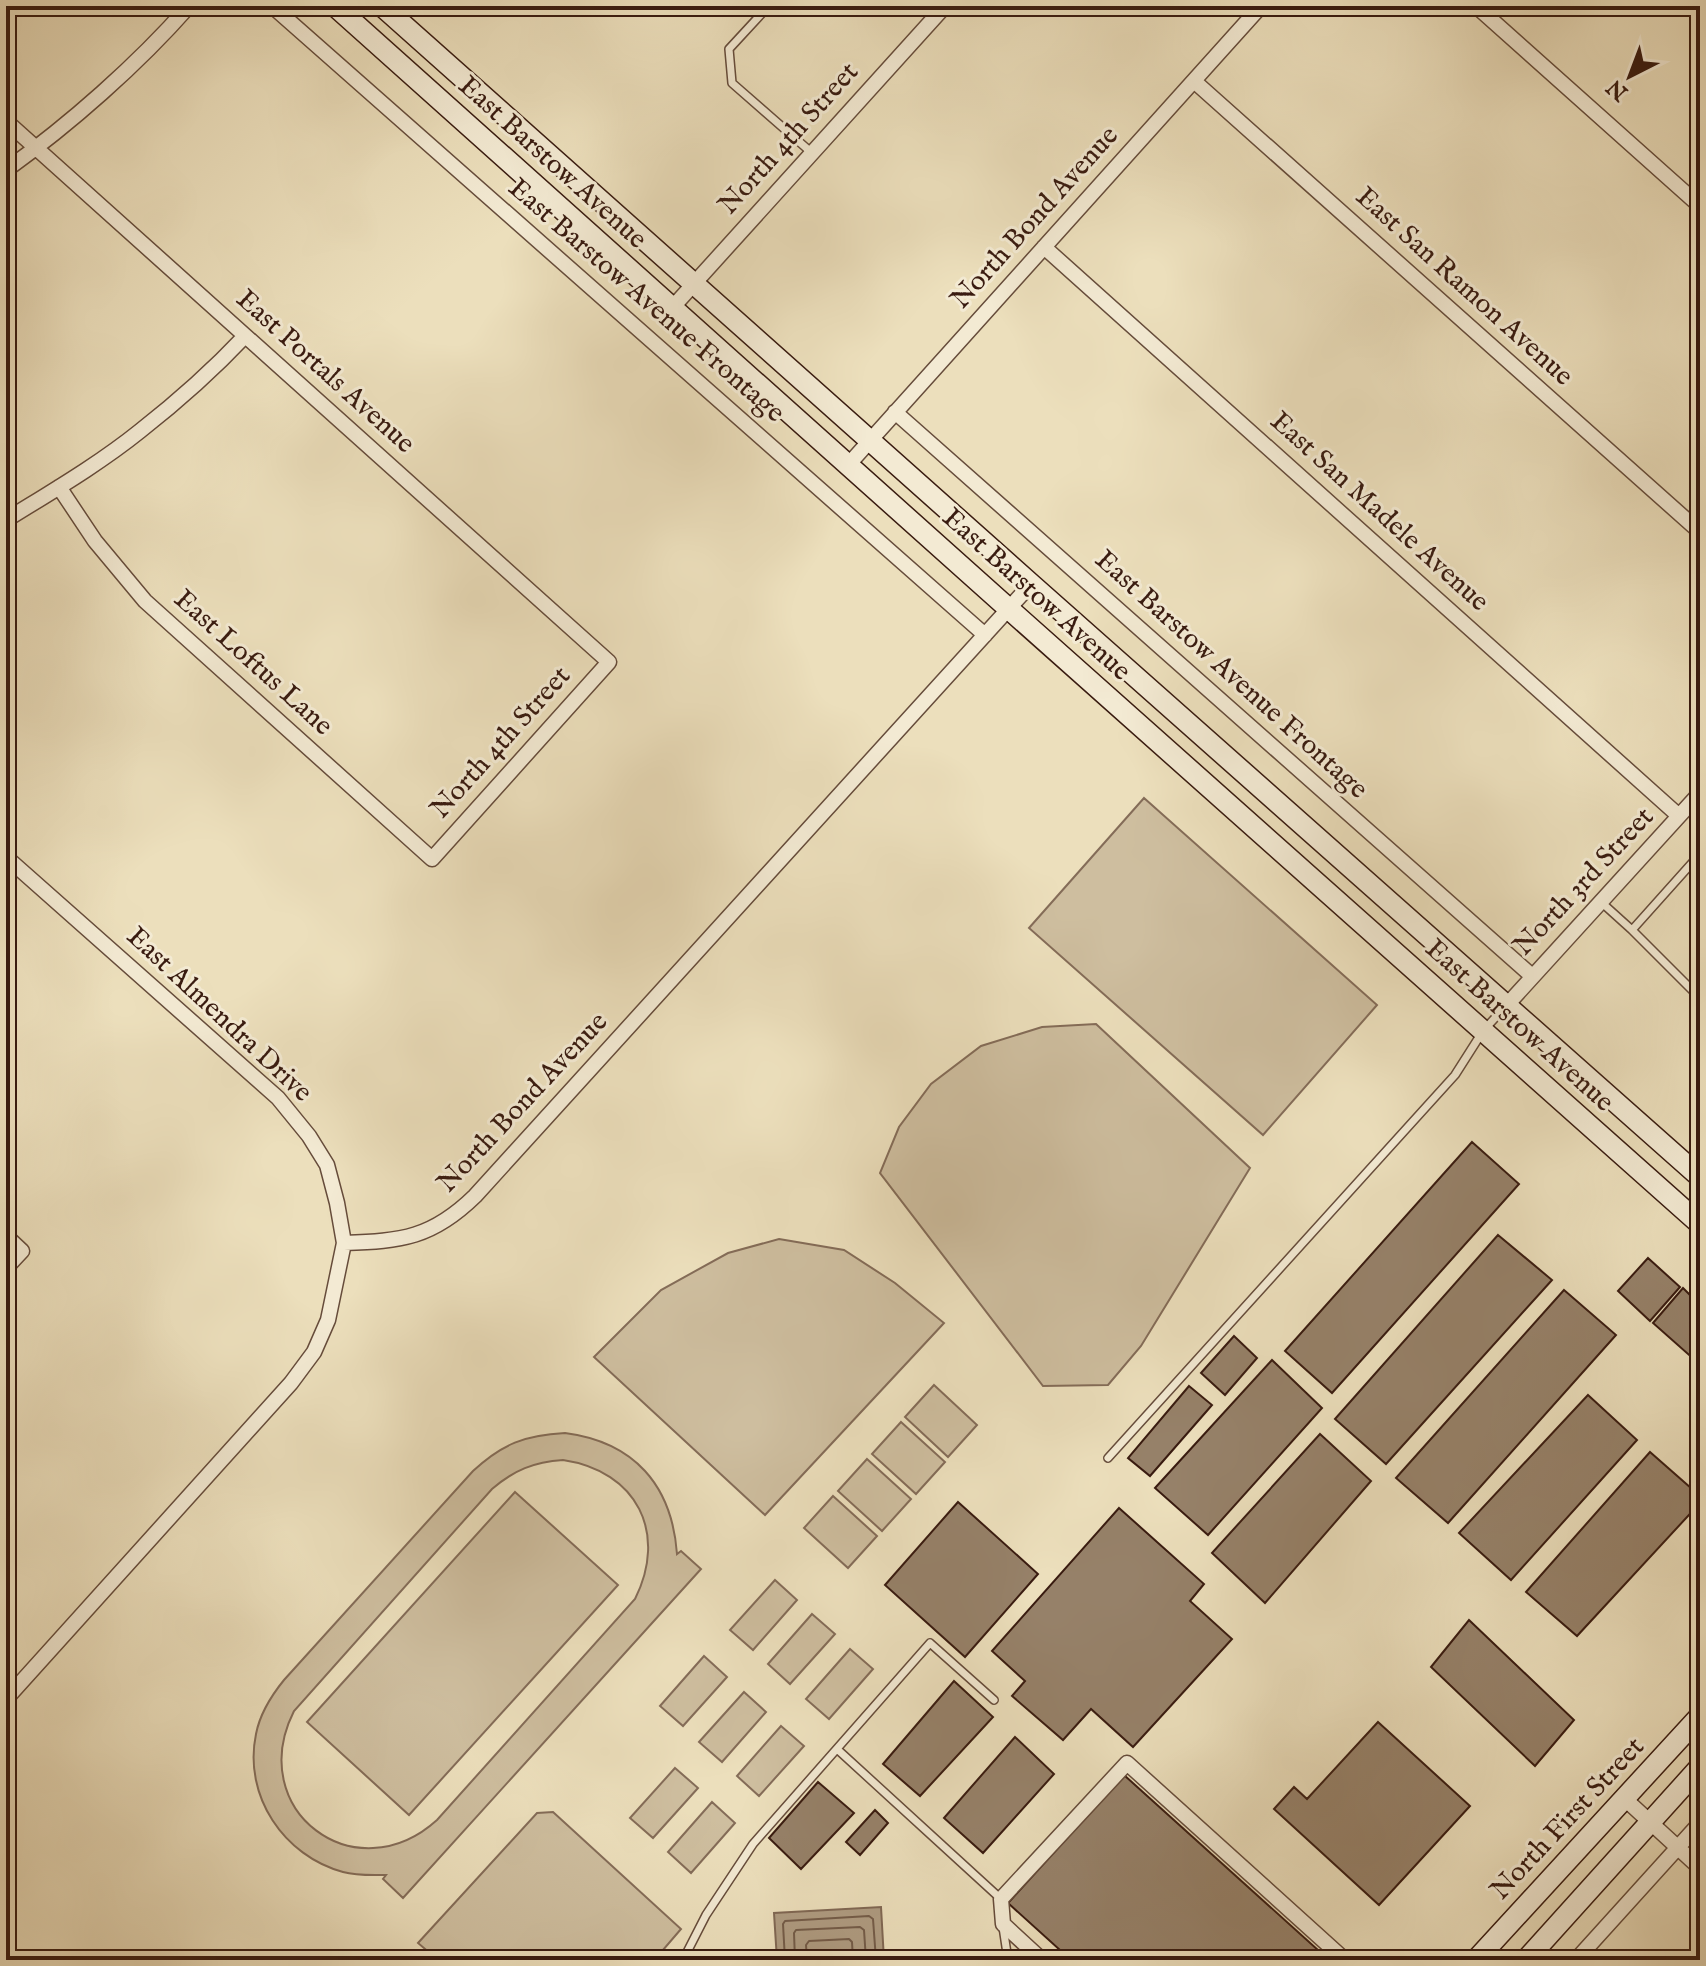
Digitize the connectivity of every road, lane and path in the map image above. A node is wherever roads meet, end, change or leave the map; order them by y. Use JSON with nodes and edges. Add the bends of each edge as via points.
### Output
{"nodes":[{"id":1,"x":189,"y":6,"type":"edge"},
{"id":2,"x":272,"y":6,"type":"edge"},
{"id":3,"x":335,"y":6,"type":"edge"},
{"id":4,"x":382,"y":6,"type":"edge"},
{"id":5,"x":761,"y":6,"type":"edge"},
{"id":6,"x":945,"y":6,"type":"edge"},
{"id":7,"x":1261,"y":6,"type":"edge"},
{"id":8,"x":1476,"y":6,"type":"edge"},
{"id":9,"x":1194,"y":81,"type":"junction"},
{"id":10,"x":6,"y":121,"type":"edge"},
{"id":11,"x":36,"y":148,"type":"junction"},
{"id":12,"x":812,"y":153,"type":"junction"},
{"id":13,"x":6,"y":170,"type":"edge"},
{"id":14,"x":1700,"y":206,"type":"edge"},
{"id":15,"x":1044,"y":247,"type":"junction"},
{"id":16,"x":694,"y":283,"type":"junction"},
{"id":17,"x":672,"y":308,"type":"junction"},
{"id":18,"x":245,"y":336,"type":"junction"},
{"id":19,"x":895,"y":412,"type":"junction"},
{"id":20,"x":871,"y":440,"type":"junction"},
{"id":21,"x":849,"y":464,"type":"junction"},
{"id":22,"x":59,"y":487,"type":"junction"},
{"id":23,"x":6,"y":520,"type":"edge"},
{"id":24,"x":1700,"y":532,"type":"edge"},
{"id":25,"x":1031,"y":584,"type":"junction"},
{"id":26,"x":1009,"y":609,"type":"junction"},
{"id":27,"x":985,"y":635,"type":"junction"},
{"id":28,"x":609,"y":662,"type":"joint"},
{"id":29,"x":1700,"y":793,"type":"edge"},
{"id":30,"x":1679,"y":816,"type":"junction"},
{"id":31,"x":1700,"y":854,"type":"edge"},
{"id":32,"x":6,"y":857,"type":"edge"},
{"id":33,"x":432,"y":859,"type":"joint"},
{"id":34,"x":1601,"y":902,"type":"junction"},
{"id":35,"x":1632,"y":930,"type":"junction"},
{"id":36,"x":1532,"y":976,"type":"junction"},
{"id":37,"x":1700,"y":998,"type":"edge"},
{"id":38,"x":1506,"y":1006,"type":"junction"},
{"id":39,"x":1483,"y":1031,"type":"junction"},
{"id":40,"x":1700,"y":1177,"type":"edge"},
{"id":41,"x":1700,"y":1224,"type":"edge"},
{"id":42,"x":6,"y":1236,"type":"edge"},
{"id":43,"x":344,"y":1243,"type":"junction"},
{"id":44,"x":6,"y":1268,"type":"edge"},
{"id":45,"x":1108,"y":1458,"type":"dead end"},
{"id":46,"x":6,"y":1699,"type":"edge"},
{"id":47,"x":994,"y":1700,"type":"dead end"},
{"id":48,"x":1700,"y":1716,"type":"edge"},
{"id":49,"x":837,"y":1749,"type":"junction"},
{"id":50,"x":1700,"y":1767,"type":"edge"},
{"id":51,"x":1625,"y":1799,"type":"junction"},
{"id":52,"x":1650,"y":1823,"type":"junction"},
{"id":53,"x":1700,"y":1823,"type":"edge"},
{"id":54,"x":1677,"y":1848,"type":"junction"},
{"id":55,"x":1700,"y":1868,"type":"edge"},
{"id":56,"x":1001,"y":1899,"type":"junction"},
{"id":57,"x":1003,"y":1924,"type":"junction"},
{"id":58,"x":1029,"y":1948,"type":"junction"},
{"id":59,"x":683,"y":1960,"type":"edge"},
{"id":60,"x":1008,"y":1960,"type":"edge"},
{"id":61,"x":1018,"y":1960,"type":"edge"},
{"id":62,"x":1042,"y":1960,"type":"edge"},
{"id":63,"x":1345,"y":1960,"type":"edge"},
{"id":64,"x":1476,"y":1960,"type":"edge"},
{"id":65,"x":1526,"y":1960,"type":"edge"},
{"id":66,"x":1576,"y":1960,"type":"edge"}],
"edges":[{"from":1,"to":11,"type":"street","via":[[139,58]]},
{"from":2,"to":27,"type":"street","name":"East Barstow Avenue Frontage"},
{"from":3,"to":17,"type":"main road","name":"East Barstow Avenue"},
{"from":4,"to":16,"type":"main road","name":"East Barstow Avenue"},
{"from":5,"to":12,"type":"lane","via":[[765,10],[729,49],[732,83]]},
{"from":6,"to":12,"type":"street","name":"North 4th Street"},
{"from":7,"to":9,"type":"street","name":"North Bond Avenue"},
{"from":8,"to":14,"type":"street"},
{"from":9,"to":15,"type":"street","name":"North Bond Avenue"},
{"from":9,"to":24,"type":"street","name":"East San Ramon Avenue"},
{"from":10,"to":11,"type":"street","name":"East Portals Avenue"},
{"from":11,"to":13,"type":"street"},
{"from":11,"to":18,"type":"street","name":"East Portals Avenue"},
{"from":12,"to":16,"type":"street","name":"North 4th Street"},
{"from":15,"to":19,"type":"street","name":"North Bond Avenue"},
{"from":15,"to":30,"type":"street","name":"East San Madele Avenue"},
{"from":16,"to":17,"type":"street","name":"North 4th Street"},
{"from":16,"to":20,"type":"main road","name":"East Barstow Avenue"},
{"from":17,"to":21,"type":"main road","name":"East Barstow Avenue"},
{"from":18,"to":22,"type":"street","via":[[139,432]]},
{"from":18,"to":28,"type":"street","name":"East Portals Avenue"},
{"from":19,"to":20,"type":"street","name":"North Bond Avenue"},
{"from":19,"to":36,"type":"street","name":"East Barstow Avenue Frontage"},
{"from":20,"to":21,"type":"street","name":"North Bond Avenue"},
{"from":20,"to":25,"type":"main road","name":"East Barstow Avenue"},
{"from":21,"to":26,"type":"main road","name":"East Barstow Avenue"},
{"from":22,"to":23,"type":"street"},
{"from":22,"to":33,"type":"street","name":"East Loftus Lane","via":[[145,601]]},
{"from":25,"to":26,"type":"street","name":"North Bond Avenue"},
{"from":25,"to":38,"type":"main road","name":"East Barstow Avenue"},
{"from":26,"to":27,"type":"street","name":"North Bond Avenue"},
{"from":26,"to":39,"type":"main road","name":"East Barstow Avenue"},
{"from":27,"to":43,"type":"street","name":"North Bond Avenue","via":[[465,1206],[429,1230],[400,1239]]},
{"from":28,"to":33,"type":"street","name":"North 4th Street"},
{"from":29,"to":30,"type":"street","name":"North 3rd Street"},
{"from":30,"to":34,"type":"street","name":"North 3rd Street"},
{"from":31,"to":35,"type":"lane"},
{"from":32,"to":43,"type":"street","name":"East Almendra Drive","via":[[278,1098],[327,1165]]},
{"from":34,"to":35,"type":"lane"},
{"from":34,"to":36,"type":"street","name":"North 3rd Street"},
{"from":35,"to":37,"type":"lane"},
{"from":36,"to":38,"type":"street","name":"North 3rd Street"},
{"from":38,"to":39,"type":"lane"},
{"from":38,"to":40,"type":"main road","name":"East Barstow Avenue"},
{"from":39,"to":41,"type":"main road","name":"East Barstow Avenue"},
{"from":39,"to":45,"type":"lane","via":[[1455,1075]]},
{"from":42,"to":44,"type":"street","via":[[22,1251]]},
{"from":43,"to":46,"type":"street","via":[[328,1320],[314,1352]]},
{"from":47,"to":49,"type":"lane","via":[[930,1643]]},
{"from":48,"to":51,"type":"main road","name":"North First Street"},
{"from":49,"to":56,"type":"lane"},
{"from":49,"to":59,"type":"lane","via":[[753,1844]]},
{"from":50,"to":52,"type":"main road"},
{"from":51,"to":52,"type":"street"},
{"from":51,"to":64,"type":"main road","name":"North First Street"},
{"from":52,"to":54,"type":"street"},
{"from":52,"to":65,"type":"main road"},
{"from":53,"to":54,"type":"street"},
{"from":54,"to":55,"type":"street"},
{"from":54,"to":66,"type":"street"},
{"from":56,"to":57,"type":"street"},
{"from":56,"to":63,"type":"street","via":[[1127,1763]]},
{"from":57,"to":58,"type":"street"},
{"from":57,"to":60,"type":"lane"},
{"from":58,"to":61,"type":"lane"},
{"from":58,"to":62,"type":"street"}]}
